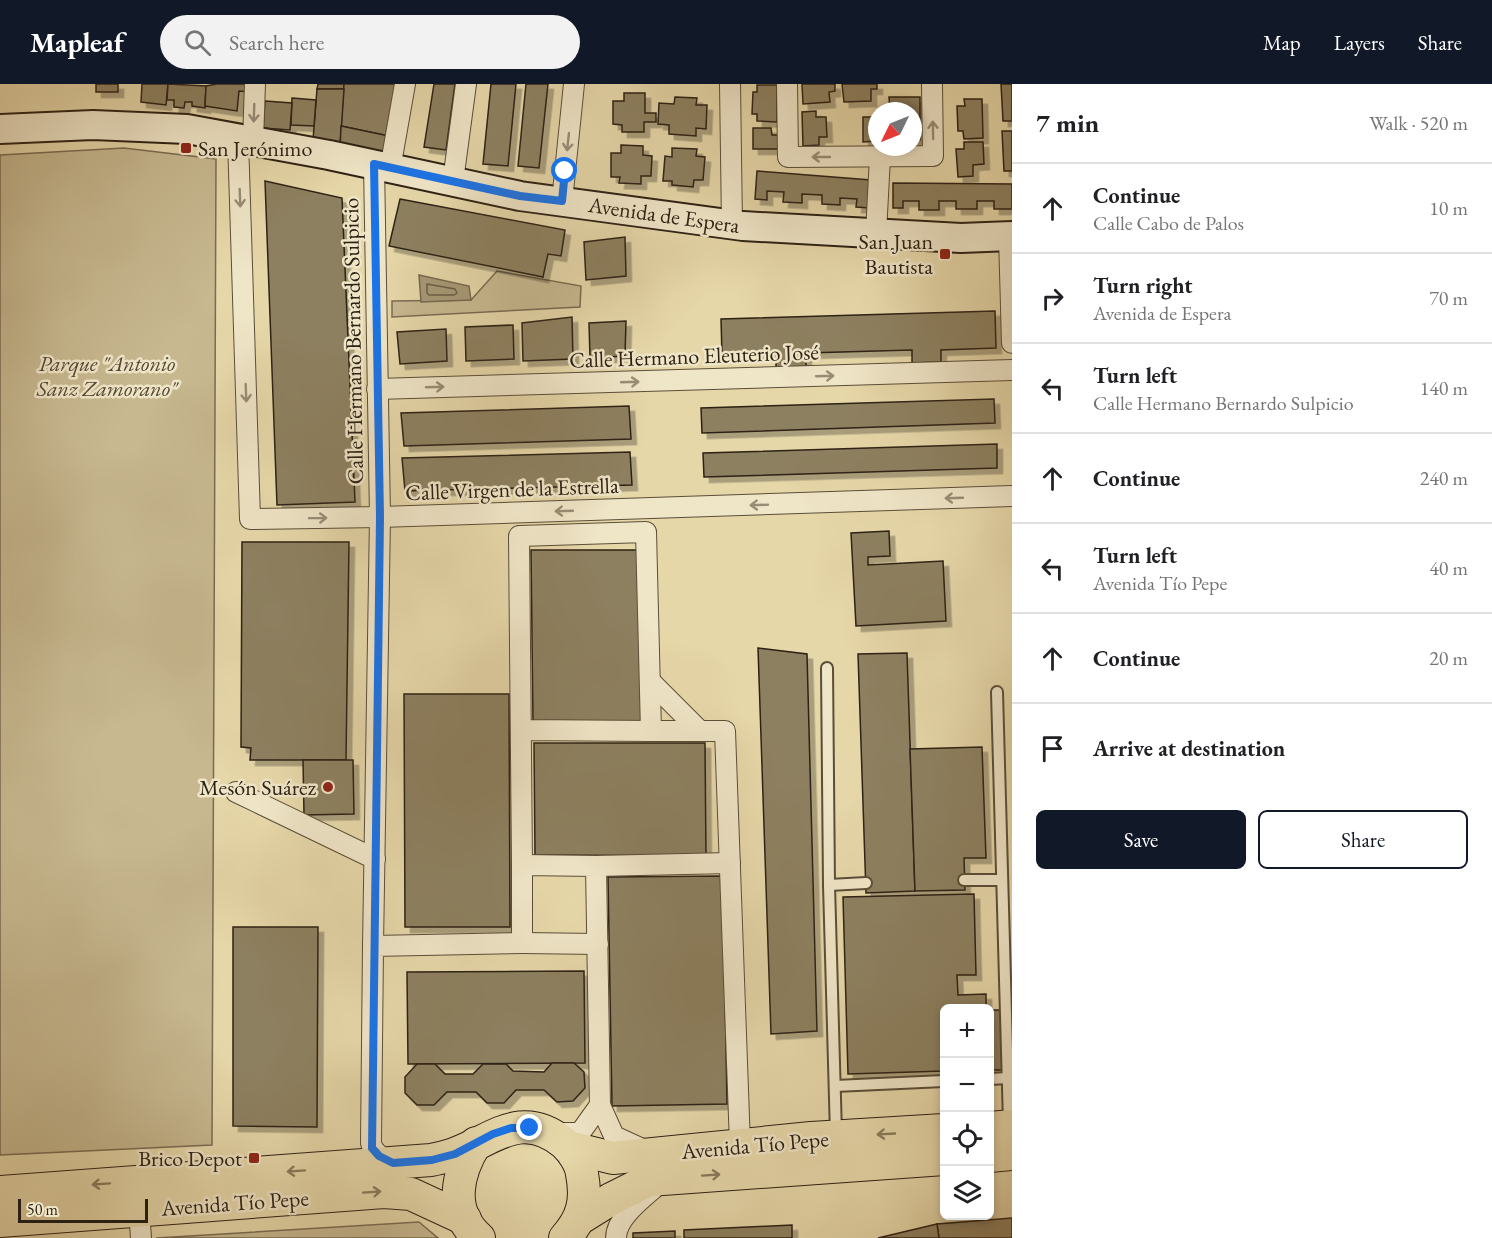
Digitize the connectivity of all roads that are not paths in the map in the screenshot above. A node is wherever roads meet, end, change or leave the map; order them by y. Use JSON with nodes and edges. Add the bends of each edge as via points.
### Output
{"nodes":[{"id":1,"x":255,"y":84,"type":"edge"},
{"id":2,"x":405,"y":84,"type":"edge"},
{"id":3,"x":466,"y":84,"type":"edge"},
{"id":4,"x":574,"y":84,"type":"edge"},
{"id":5,"x":730,"y":84,"type":"edge"},
{"id":6,"x":787,"y":84,"type":"edge"},
{"id":7,"x":932,"y":84,"type":"edge"},
{"id":8,"x":0,"y":129,"type":"edge"},
{"id":9,"x":246,"y":140,"type":"junction"},
{"id":10,"x":880,"y":157,"type":"junction"},
{"id":11,"x":382,"y":166,"type":"junction"},
{"id":12,"x":453,"y":182,"type":"junction"},
{"id":13,"x":562,"y":201,"type":"junction"},
{"id":14,"x":732,"y":225,"type":"junction"},
{"id":15,"x":876,"y":233,"type":"junction"},
{"id":16,"x":1011,"y":236,"type":"edge"},
{"id":17,"x":1012,"y":343,"type":"edge"},
{"id":18,"x":1012,"y":370,"type":"edge"},
{"id":19,"x":377,"y":389,"type":"junction"},
{"id":20,"x":1012,"y":496,"type":"edge"},
{"id":21,"x":380,"y":517,"type":"junction"},
{"id":22,"x":827,"y":668,"type":"dead end"},
{"id":23,"x":650,"y":681,"type":"junction"},
{"id":24,"x":997,"y":692,"type":"dead end"},
{"id":25,"x":521,"y":730,"type":"junction"},
{"id":26,"x":651,"y":731,"type":"junction"},
{"id":27,"x":700,"y":731,"type":"junction"},
{"id":28,"x":236,"y":792,"type":"dead end"},
{"id":29,"x":375,"y":859,"type":"junction"},
{"id":30,"x":730,"y":864,"type":"junction"},
{"id":31,"x":522,"y":866,"type":"junction"},
{"id":32,"x":596,"y":866,"type":"junction"},
{"id":33,"x":964,"y":880,"type":"dead end"},
{"id":34,"x":1002,"y":880,"type":"junction"},
{"id":35,"x":866,"y":883,"type":"dead end"},
{"id":36,"x":829,"y":885,"type":"junction"},
{"id":37,"x":522,"y":943,"type":"junction"},
{"id":38,"x":598,"y":944,"type":"junction"},
{"id":39,"x":373,"y":946,"type":"junction"},
{"id":40,"x":1008,"y":1078,"type":"junction"},
{"id":41,"x":994,"y":1079,"type":"edge"},
{"id":42,"x":940,"y":1081,"type":"edge"},
{"id":43,"x":835,"y":1086,"type":"junction"},
{"id":44,"x":600,"y":1105,"type":"junction"},
{"id":45,"x":940,"y":1130,"type":"edge"},
{"id":46,"x":1006,"y":1134,"type":"edge"},
{"id":47,"x":837,"y":1137,"type":"junction"},
{"id":48,"x":558,"y":1140,"type":"junction"},
{"id":49,"x":476,"y":1143,"type":"junction"},
{"id":50,"x":740,"y":1146,"type":"junction"},
{"id":51,"x":994,"y":1150,"type":"edge"},
{"id":52,"x":383,"y":1156,"type":"junction"},
{"id":53,"x":940,"y":1159,"type":"edge"},
{"id":54,"x":661,"y":1166,"type":"junction"},
{"id":55,"x":0,"y":1192,"type":"edge"},
{"id":56,"x":0,"y":1221,"type":"edge"},
{"id":57,"x":140,"y":1224,"type":"edge"},
{"id":58,"x":572,"y":1228,"type":"edge"},
{"id":59,"x":472,"y":1229,"type":"edge"},
{"id":60,"x":616,"y":1238,"type":"edge"}],
"edges":[{"from":1,"to":9,"type":"street","one_way":true},
{"from":2,"to":11,"type":"street","name":"Calle Hermano Bernardo Sulpicio"},
{"from":3,"to":12,"type":"street"},
{"from":4,"to":13,"type":"street","one_way":true},
{"from":5,"to":14,"type":"street"},
{"from":10,"to":6,"type":"street","one_way":true,"via":[[788,157]]},
{"from":10,"to":7,"type":"street","one_way":true,"via":[[933,156]]},
{"from":8,"to":9,"type":"street","name":"Avenida de Espera","via":[[93,125],[188,129]]},
{"from":9,"to":11,"type":"street","name":"Avenida de Espera"},
{"from":9,"to":21,"type":"street","name":"Calle Virgen de la Estrella","one_way":true,"via":[[250,519]]},
{"from":10,"to":15,"type":"street"},
{"from":11,"to":12,"type":"street","name":"Avenida de Espera"},
{"from":11,"to":19,"type":"street","name":"Calle Hermano Bernardo Sulpicio"},
{"from":12,"to":13,"type":"street","name":"Avenida de Espera"},
{"from":13,"to":14,"type":"street","name":"Avenida de Espera"},
{"from":14,"to":15,"type":"street","name":"Avenida de Espera"},
{"from":15,"to":16,"type":"street","name":"Avenida de Espera","via":[[961,238]]},
{"from":16,"to":17,"type":"street"},
{"from":19,"to":18,"type":"street","name":"Calle Hermano Eleuterio José","one_way":true},
{"from":19,"to":21,"type":"street","name":"Calle Hermano Bernardo Sulpicio"},
{"from":20,"to":21,"type":"street","name":"Calle Virgen de la Estrella","one_way":true},
{"from":21,"to":29,"type":"street","name":"Calle Hermano Bernardo Sulpicio"},
{"from":22,"to":36,"type":"lane"},
{"from":23,"to":25,"type":"street","via":[[646,532],[519,536]]},
{"from":23,"to":26,"type":"street"},
{"from":23,"to":27,"type":"street"},
{"from":24,"to":34,"type":"lane"},
{"from":25,"to":26,"type":"street"},
{"from":25,"to":31,"type":"street"},
{"from":26,"to":27,"type":"street"},
{"from":27,"to":30,"type":"street","via":[[725,731]]},
{"from":28,"to":29,"type":"street"},
{"from":29,"to":39,"type":"street","name":"Calle Hermano Bernardo Sulpicio"},
{"from":30,"to":32,"type":"street"},
{"from":30,"to":50,"type":"street"},
{"from":31,"to":32,"type":"street"},
{"from":31,"to":37,"type":"street"},
{"from":32,"to":38,"type":"street"},
{"from":33,"to":34,"type":"lane"},
{"from":34,"to":40,"type":"lane"},
{"from":35,"to":36,"type":"lane"},
{"from":36,"to":43,"type":"lane"},
{"from":37,"to":38,"type":"street"},
{"from":37,"to":39,"type":"street"},
{"from":38,"to":44,"type":"street"},
{"from":39,"to":52,"type":"street","name":"Calle Hermano Bernardo Sulpicio"},
{"from":40,"to":41,"type":"lane"},
{"from":40,"to":46,"type":"lane"},
{"from":42,"to":43,"type":"lane"},
{"from":43,"to":47,"type":"lane"},
{"from":44,"to":48,"type":"street","via":[[580,1133]]},
{"from":44,"to":54,"type":"street","via":[[614,1136]]},
{"from":45,"to":47,"type":"main road","name":"Avenida Tío Pepe","one_way":true},
{"from":46,"to":51,"type":"main road"},
{"from":47,"to":50,"type":"main road","name":"Avenida Tío Pepe"},
{"from":48,"to":49,"type":"main road","name":"Avenida Tío Pepe","via":[[530,1128],[511,1128]]},
{"from":48,"to":54,"type":"main road","name":"Avenida Tío Pepe","via":[[613,1158]]},
{"from":48,"to":58,"type":"main road","via":[[582,1169],[586,1194]]},
{"from":49,"to":52,"type":"main road","name":"Avenida Tío Pepe","via":[[432,1160]]},
{"from":49,"to":59,"type":"main road","via":[[465,1160],[458,1200]]},
{"from":50,"to":54,"type":"main road","name":"Avenida Tío Pepe"},
{"from":52,"to":55,"type":"main road","name":"Avenida Tío Pepe","one_way":true,"via":[[344,1167]]},
{"from":54,"to":53,"type":"main road","name":"Avenida Tío Pepe","one_way":true},
{"from":54,"to":58,"type":"main road","name":"Avenida Tío Pepe","via":[[649,1180]]},
{"from":54,"to":60,"type":"street","via":[[616,1231]]},
{"from":56,"to":57,"type":"main road","name":"Avenida Tío Pepe"},
{"from":57,"to":59,"type":"main road","name":"Avenida Tío Pepe","one_way":true,"via":[[384,1192],[411,1194]]}]}
